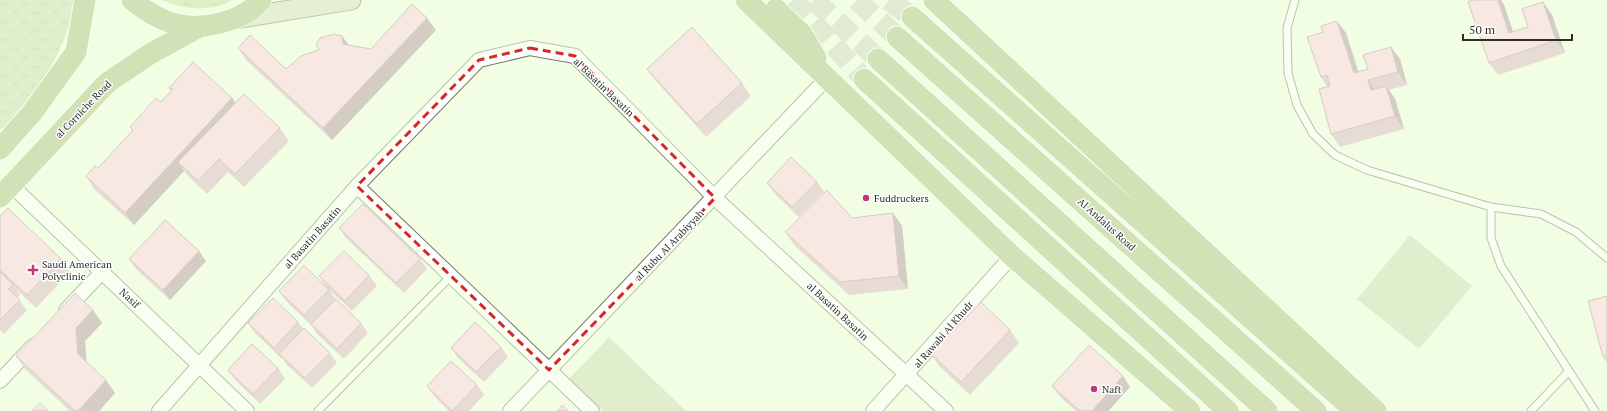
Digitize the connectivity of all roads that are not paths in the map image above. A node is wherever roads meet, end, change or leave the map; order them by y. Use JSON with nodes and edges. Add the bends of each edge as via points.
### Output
{"nodes":[{"id":1,"x":85,"y":0,"type":"edge"},
{"id":2,"x":132,"y":0,"type":"edge"},
{"id":3,"x":261,"y":0,"type":"edge"},
{"id":4,"x":351,"y":0,"type":"edge"},
{"id":5,"x":746,"y":0,"type":"edge"},
{"id":6,"x":767,"y":0,"type":"edge"},
{"id":7,"x":1295,"y":0,"type":"edge"},
{"id":8,"x":936,"y":2,"type":"edge"},
{"id":9,"x":912,"y":17,"type":"tunnel mouth"},
{"id":10,"x":232,"y":20,"type":"junction"},
{"id":11,"x":201,"y":26,"type":"junction"},
{"id":12,"x":897,"y":37,"type":"tunnel mouth"},
{"id":13,"x":878,"y":59,"type":"tunnel mouth"},
{"id":14,"x":827,"y":78,"type":"junction"},
{"id":15,"x":864,"y":78,"type":"tunnel mouth"},
{"id":16,"x":0,"y":149,"type":"edge"},
{"id":17,"x":357,"y":186,"type":"junction"},
{"id":18,"x":5,"y":191,"type":"edge"},
{"id":19,"x":715,"y":198,"type":"junction"},
{"id":20,"x":1491,"y":207,"type":"junction"},
{"id":21,"x":1012,"y":256,"type":"junction"},
{"id":22,"x":1607,"y":258,"type":"edge"},
{"id":23,"x":102,"y":272,"type":"junction"},
{"id":24,"x":451,"y":276,"type":"junction"},
{"id":25,"x":59,"y":318,"type":"edge"},
{"id":26,"x":43,"y":335,"type":"edge"},
{"id":27,"x":200,"y":364,"type":"junction"},
{"id":28,"x":549,"y":370,"type":"junction"},
{"id":29,"x":1569,"y":371,"type":"junction"},
{"id":30,"x":908,"y":375,"type":"junction"},
{"id":31,"x":0,"y":381,"type":"edge"},
{"id":32,"x":1187,"y":410,"type":"edge"},
{"id":33,"x":159,"y":411,"type":"edge"},
{"id":34,"x":247,"y":411,"type":"edge"},
{"id":35,"x":318,"y":411,"type":"edge"},
{"id":36,"x":510,"y":411,"type":"edge"},
{"id":37,"x":592,"y":411,"type":"edge"},
{"id":38,"x":873,"y":411,"type":"edge"},
{"id":39,"x":946,"y":411,"type":"edge"},
{"id":40,"x":1228,"y":411,"type":"edge"},
{"id":41,"x":1267,"y":411,"type":"edge"},
{"id":42,"x":1316,"y":411,"type":"edge"},
{"id":43,"x":1355,"y":411,"type":"edge"},
{"id":44,"x":1376,"y":411,"type":"edge"},
{"id":45,"x":1531,"y":411,"type":"edge"},
{"id":46,"x":1595,"y":411,"type":"edge"}],
"edges":[{"from":1,"to":16,"type":"main road","via":[[76,52],[32,113]]},
{"from":2,"to":11,"type":"main road","via":[[148,13],[173,24]]},
{"from":3,"to":10,"type":"main road"},
{"from":4,"to":10,"type":"main road"},
{"from":5,"to":14,"type":"main road"},
{"from":6,"to":14,"type":"main road","via":[[802,34]]},
{"from":7,"to":20,"type":"lane","via":[[1287,28],[1288,73],[1297,104],[1313,134],[1335,155],[1367,170]]},
{"from":8,"to":44,"type":"main road"},
{"from":9,"to":43,"type":"main road"},
{"from":10,"to":11,"type":"main road"},
{"from":11,"to":18,"type":"main road","name":"al Corniche Road","via":[[150,54],[107,83]]},
{"from":12,"to":42,"type":"main road","name":"Al Andalus Road"},
{"from":13,"to":41,"type":"main road"},
{"from":14,"to":19,"type":"street","name":"al Rubu Al Arabiyyah"},
{"from":14,"to":21,"type":"main road"},
{"from":15,"to":40,"type":"main road"},
{"from":17,"to":19,"type":"street","name":"al Basatin Basatin","via":[[479,60],[530,48],[575,56]]},
{"from":17,"to":24,"type":"street"},
{"from":17,"to":27,"type":"street","name":"al Basatin Basatin"},
{"from":18,"to":23,"type":"street","name":"Nasif"},
{"from":19,"to":28,"type":"street","name":"al Rubu Al Arabiyyah"},
{"from":19,"to":30,"type":"street","name":"al Basatin Basatin"},
{"from":20,"to":22,"type":"lane","via":[[1542,214],[1576,232]]},
{"from":20,"to":29,"type":"lane","via":[[1491,238],[1501,266]]},
{"from":21,"to":30,"type":"street","name":"al Rawabi Al Khudr"},
{"from":21,"to":32,"type":"main road"},
{"from":23,"to":25,"type":"street"},
{"from":23,"to":27,"type":"street","name":"Nasif"},
{"from":24,"to":28,"type":"street"},
{"from":24,"to":35,"type":"lane"},
{"from":26,"to":31,"type":"street"},
{"from":27,"to":33,"type":"street","name":"al Basatin Basatin"},
{"from":27,"to":34,"type":"street","name":"Nasif"},
{"from":28,"to":36,"type":"street","name":"al Rubu Al Arabiyyah"},
{"from":28,"to":37,"type":"street"},
{"from":29,"to":45,"type":"lane"},
{"from":29,"to":46,"type":"lane"},
{"from":30,"to":38,"type":"street","name":"al Rawabi Al Khudr"},
{"from":30,"to":39,"type":"street","name":"al Basatin Basatin"}]}
